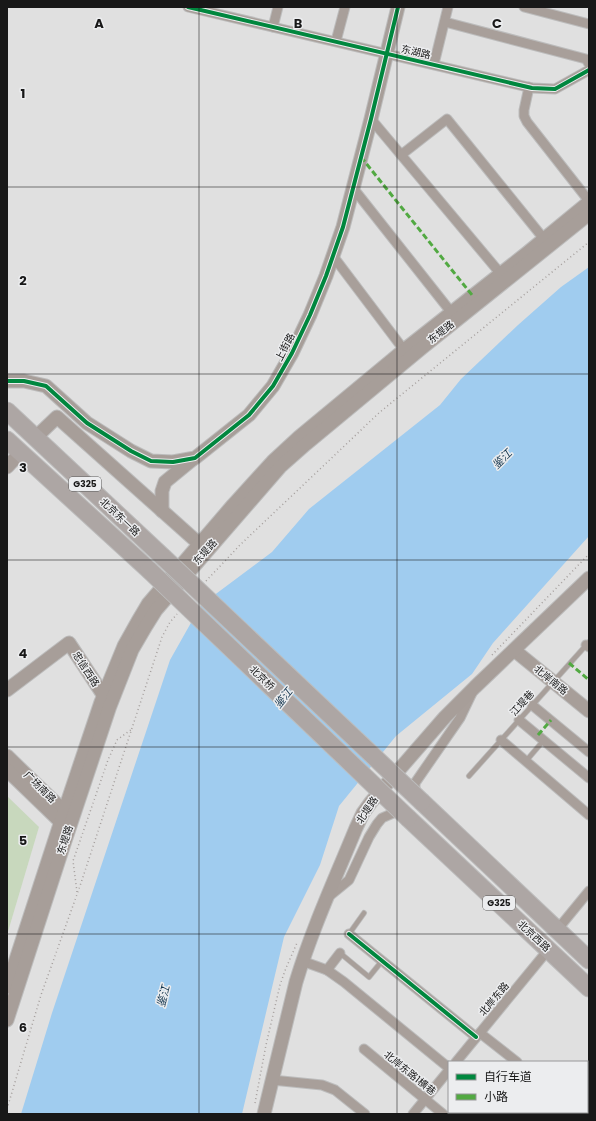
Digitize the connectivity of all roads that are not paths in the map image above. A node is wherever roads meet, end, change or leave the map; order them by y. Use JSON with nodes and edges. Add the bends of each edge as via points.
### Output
{"nodes":[{"id":1,"x":188,"y":7,"type":"edge"},
{"id":2,"x":278,"y":7,"type":"edge"},
{"id":3,"x":345,"y":7,"type":"edge"},
{"id":4,"x":398,"y":7,"type":"edge"},
{"id":5,"x":448,"y":7,"type":"edge"},
{"id":6,"x":524,"y":7,"type":"edge"},
{"id":7,"x":229,"y":12,"type":"edge"},
{"id":8,"x":444,"y":22,"type":"junction"},
{"id":9,"x":589,"y":24,"type":"edge"},
{"id":10,"x":273,"y":27,"type":"junction"},
{"id":11,"x":336,"y":41,"type":"junction"},
{"id":12,"x":387,"y":53,"type":"junction"},
{"id":13,"x":434,"y":64,"type":"junction"},
{"id":14,"x":589,"y":64,"type":"edge"},
{"id":15,"x":589,"y":70,"type":"edge"},
{"id":16,"x":528,"y":86,"type":"junction"},
{"id":17,"x":371,"y":119,"type":"junction"},
{"id":18,"x":401,"y":155,"type":"junction"},
{"id":19,"x":353,"y":188,"type":"junction"},
{"id":20,"x":589,"y":201,"type":"edge"},
{"id":21,"x":589,"y":214,"type":"edge"},
{"id":22,"x":544,"y":239,"type":"junction"},
{"id":23,"x":333,"y":256,"type":"junction"},
{"id":24,"x":500,"y":273,"type":"junction"},
{"id":25,"x":454,"y":316,"type":"junction"},
{"id":26,"x":407,"y":354,"type":"junction"},
{"id":27,"x":7,"y":381,"type":"edge"},
{"id":28,"x":7,"y":412,"type":"edge"},
{"id":29,"x":35,"y":438,"type":"junction"},
{"id":30,"x":7,"y":440,"type":"edge"},
{"id":31,"x":21,"y":452,"type":"junction"},
{"id":32,"x":194,"y":458,"type":"junction"},
{"id":33,"x":7,"y":467,"type":"edge"},
{"id":34,"x":162,"y":511,"type":"junction"},
{"id":35,"x":203,"y":548,"type":"junction"},
{"id":36,"x":163,"y":557,"type":"joint"},
{"id":37,"x":149,"y":570,"type":"joint"},
{"id":38,"x":589,"y":578,"type":"edge"},
{"id":39,"x":588,"y":644,"type":"edge"},
{"id":40,"x":514,"y":650,"type":"junction"},
{"id":41,"x":553,"y":682,"type":"junction"},
{"id":42,"x":475,"y":687,"type":"junction"},
{"id":43,"x":7,"y":690,"type":"edge"},
{"id":44,"x":104,"y":696,"type":"junction"},
{"id":45,"x":532,"y":705,"type":"junction"},
{"id":46,"x":589,"y":711,"type":"edge"},
{"id":47,"x":519,"y":720,"type":"junction"},
{"id":48,"x":501,"y":740,"type":"junction"},
{"id":49,"x":544,"y":740,"type":"junction"},
{"id":50,"x":589,"y":752,"type":"edge"},
{"id":51,"x":7,"y":756,"type":"edge"},
{"id":52,"x":526,"y":761,"type":"junction"},
{"id":53,"x":7,"y":770,"type":"edge"},
{"id":54,"x":468,"y":776,"type":"dead end"},
{"id":55,"x":589,"y":778,"type":"edge"},
{"id":56,"x":418,"y":798,"type":"junction"},
{"id":57,"x":404,"y":814,"type":"junction"},
{"id":58,"x":589,"y":815,"type":"edge"},
{"id":59,"x":66,"y":820,"type":"junction"},
{"id":60,"x":589,"y":891,"type":"edge"},
{"id":61,"x":326,"y":900,"type":"junction"},
{"id":62,"x":364,"y":913,"type":"dead end"},
{"id":63,"x":557,"y":930,"type":"junction"},
{"id":64,"x":349,"y":934,"type":"joint"},
{"id":65,"x":548,"y":950,"type":"junction"},
{"id":66,"x":340,"y":953,"type":"joint"},
{"id":67,"x":589,"y":960,"type":"edge"},
{"id":68,"x":302,"y":961,"type":"junction"},
{"id":69,"x":382,"y":961,"type":"junction"},
{"id":70,"x":327,"y":970,"type":"junction"},
{"id":71,"x":7,"y":987,"type":"edge"},
{"id":72,"x":589,"y":988,"type":"edge"},
{"id":73,"x":8,"y":1015,"type":"edge"},
{"id":74,"x":478,"y":1035,"type":"junction"},
{"id":75,"x":364,"y":1049,"type":"dead end"},
{"id":76,"x":457,"y":1061,"type":"edge"},
{"id":77,"x":516,"y":1061,"type":"edge"},
{"id":78,"x":448,"y":1068,"type":"edge"},
{"id":79,"x":448,"y":1070,"type":"edge"},
{"id":80,"x":272,"y":1080,"type":"junction"},
{"id":81,"x":425,"y":1099,"type":"junction"},
{"id":82,"x":264,"y":1114,"type":"edge"},
{"id":83,"x":365,"y":1114,"type":"edge"},
{"id":84,"x":412,"y":1114,"type":"edge"},
{"id":85,"x":443,"y":1114,"type":"edge"}],
"edges":[{"from":1,"to":7,"type":"street","name":"东湖路"},
{"from":2,"to":10,"type":"street"},
{"from":3,"to":11,"type":"street"},
{"from":4,"to":12,"type":"main road","name":"上街路"},
{"from":5,"to":8,"type":"street"},
{"from":6,"to":9,"type":"street"},
{"from":7,"to":10,"type":"street","name":"东湖路"},
{"from":8,"to":13,"type":"street"},
{"from":8,"to":14,"type":"street","via":[[586,58]]},
{"from":10,"to":11,"type":"street","name":"东湖路"},
{"from":11,"to":12,"type":"street","name":"东湖路"},
{"from":12,"to":13,"type":"street","name":"东湖路"},
{"from":12,"to":17,"type":"main road","name":"上街路"},
{"from":13,"to":16,"type":"street","name":"东湖路"},
{"from":15,"to":16,"type":"street","name":"东湖路","via":[[555,89]]},
{"from":16,"to":20,"type":"street","via":[[524,116],[527,122]]},
{"from":17,"to":18,"type":"street"},
{"from":17,"to":19,"type":"main road","name":"上街路"},
{"from":18,"to":22,"type":"street","via":[[446,119]]},
{"from":18,"to":24,"type":"street"},
{"from":19,"to":23,"type":"main road","name":"上街路"},
{"from":19,"to":25,"type":"street"},
{"from":20,"to":22,"type":"main road","name":"东堤路"},
{"from":21,"to":25,"type":"main road","name":"东堤路"},
{"from":22,"to":24,"type":"main road","name":"东堤路"},
{"from":23,"to":26,"type":"street"},
{"from":23,"to":32,"type":"main road","name":"上街路","via":[[310,315],[273,386],[249,415]]},
{"from":24,"to":25,"type":"main road","name":"东堤路"},
{"from":25,"to":26,"type":"main road","name":"东堤路"},
{"from":26,"to":35,"type":"main road","name":"东堤路","via":[[299,437],[273,461]]},
{"from":27,"to":32,"type":"main road","name":"上街路","via":[[24,381],[46,386],[87,423],[151,462],[173,462]]},
{"from":28,"to":29,"type":"highway","name":"北京东一路","number":"G325"},
{"from":29,"to":34,"type":"main road","via":[[56,417]]},
{"from":29,"to":36,"type":"highway","name":"北京东一路","number":"G325"},
{"from":30,"to":31,"type":"highway","name":"北京东一路","number":"G325"},
{"from":31,"to":33,"type":"main road"},
{"from":31,"to":37,"type":"highway","name":"北京东一路","number":"G325"},
{"from":32,"to":34,"type":"main road","via":[[165,482],[162,491]]},
{"from":34,"to":35,"type":"main road"},
{"from":35,"to":44,"type":"main road","name":"东堤路","via":[[157,593],[138,621],[124,646]]},
{"from":35,"to":59,"type":"main road","name":"东堤路","via":[[156,610],[132,650]]},
{"from":36,"to":56,"type":"highway","name":"北京桥","number":"G325","bridge":true},
{"from":37,"to":57,"type":"highway","name":"北京桥","number":"G325","bridge":true},
{"from":38,"to":40,"type":"main road","name":"北堤路"},
{"from":39,"to":41,"type":"lane","name":"江堤巷"},
{"from":40,"to":41,"type":"main road","name":"北岸南路"},
{"from":40,"to":42,"type":"main road","name":"北堤路"},
{"from":41,"to":45,"type":"lane","name":"江堤巷"},
{"from":41,"to":46,"type":"main road","name":"北岸南路"},
{"from":42,"to":56,"type":"street","via":[[460,718],[414,783]]},
{"from":42,"to":61,"type":"main road","name":"北堤路","via":[[435,727],[363,813]]},
{"from":43,"to":44,"type":"main road","name":"忠信西路","via":[[69,643]]},
{"from":44,"to":59,"type":"main road","name":"东堤路"},
{"from":45,"to":47,"type":"lane","name":"江堤巷"},
{"from":45,"to":50,"type":"street"},
{"from":47,"to":48,"type":"lane","name":"江堤巷"},
{"from":47,"to":49,"type":"street"},
{"from":48,"to":52,"type":"street"},
{"from":48,"to":54,"type":"lane","name":"江堤巷"},
{"from":49,"to":52,"type":"lane"},
{"from":49,"to":55,"type":"street"},
{"from":51,"to":59,"type":"main road","name":"广场南路"},
{"from":52,"to":58,"type":"street"},
{"from":53,"to":59,"type":"main road","name":"广场南路"},
{"from":56,"to":63,"type":"highway","name":"北京西路","number":"G325"},
{"from":57,"to":61,"type":"street","via":[[382,818],[369,837],[349,880]]},
{"from":57,"to":65,"type":"highway","name":"北京西路","number":"G325"},
{"from":59,"to":71,"type":"main road","name":"东堤路"},
{"from":59,"to":73,"type":"main road","name":"东堤路"},
{"from":60,"to":63,"type":"street"},
{"from":61,"to":68,"type":"main road","name":"北堤路"},
{"from":62,"to":64,"type":"lane"},
{"from":63,"to":67,"type":"highway","name":"北京西路","number":"G325"},
{"from":64,"to":69,"type":"street"},
{"from":65,"to":72,"type":"highway","name":"北京西路","number":"G325"},
{"from":65,"to":74,"type":"street","name":"北岸东路"},
{"from":66,"to":69,"type":"lane","via":[[369,977]]},
{"from":66,"to":70,"type":"street"},
{"from":68,"to":70,"type":"street"},
{"from":68,"to":80,"type":"main road","name":"北堤路"},
{"from":69,"to":74,"type":"street"},
{"from":70,"to":78,"type":"street"},
{"from":74,"to":76,"type":"street","name":"北岸东路"},
{"from":74,"to":77,"type":"street"},
{"from":75,"to":81,"type":"street","name":"北岸东路1横巷"},
{"from":79,"to":81,"type":"street"},
{"from":80,"to":82,"type":"main road","name":"北堤路"},
{"from":80,"to":83,"type":"street","via":[[322,1085],[335,1090]]},
{"from":81,"to":84,"type":"street"},
{"from":81,"to":85,"type":"street","name":"北岸东路1横巷"}]}
